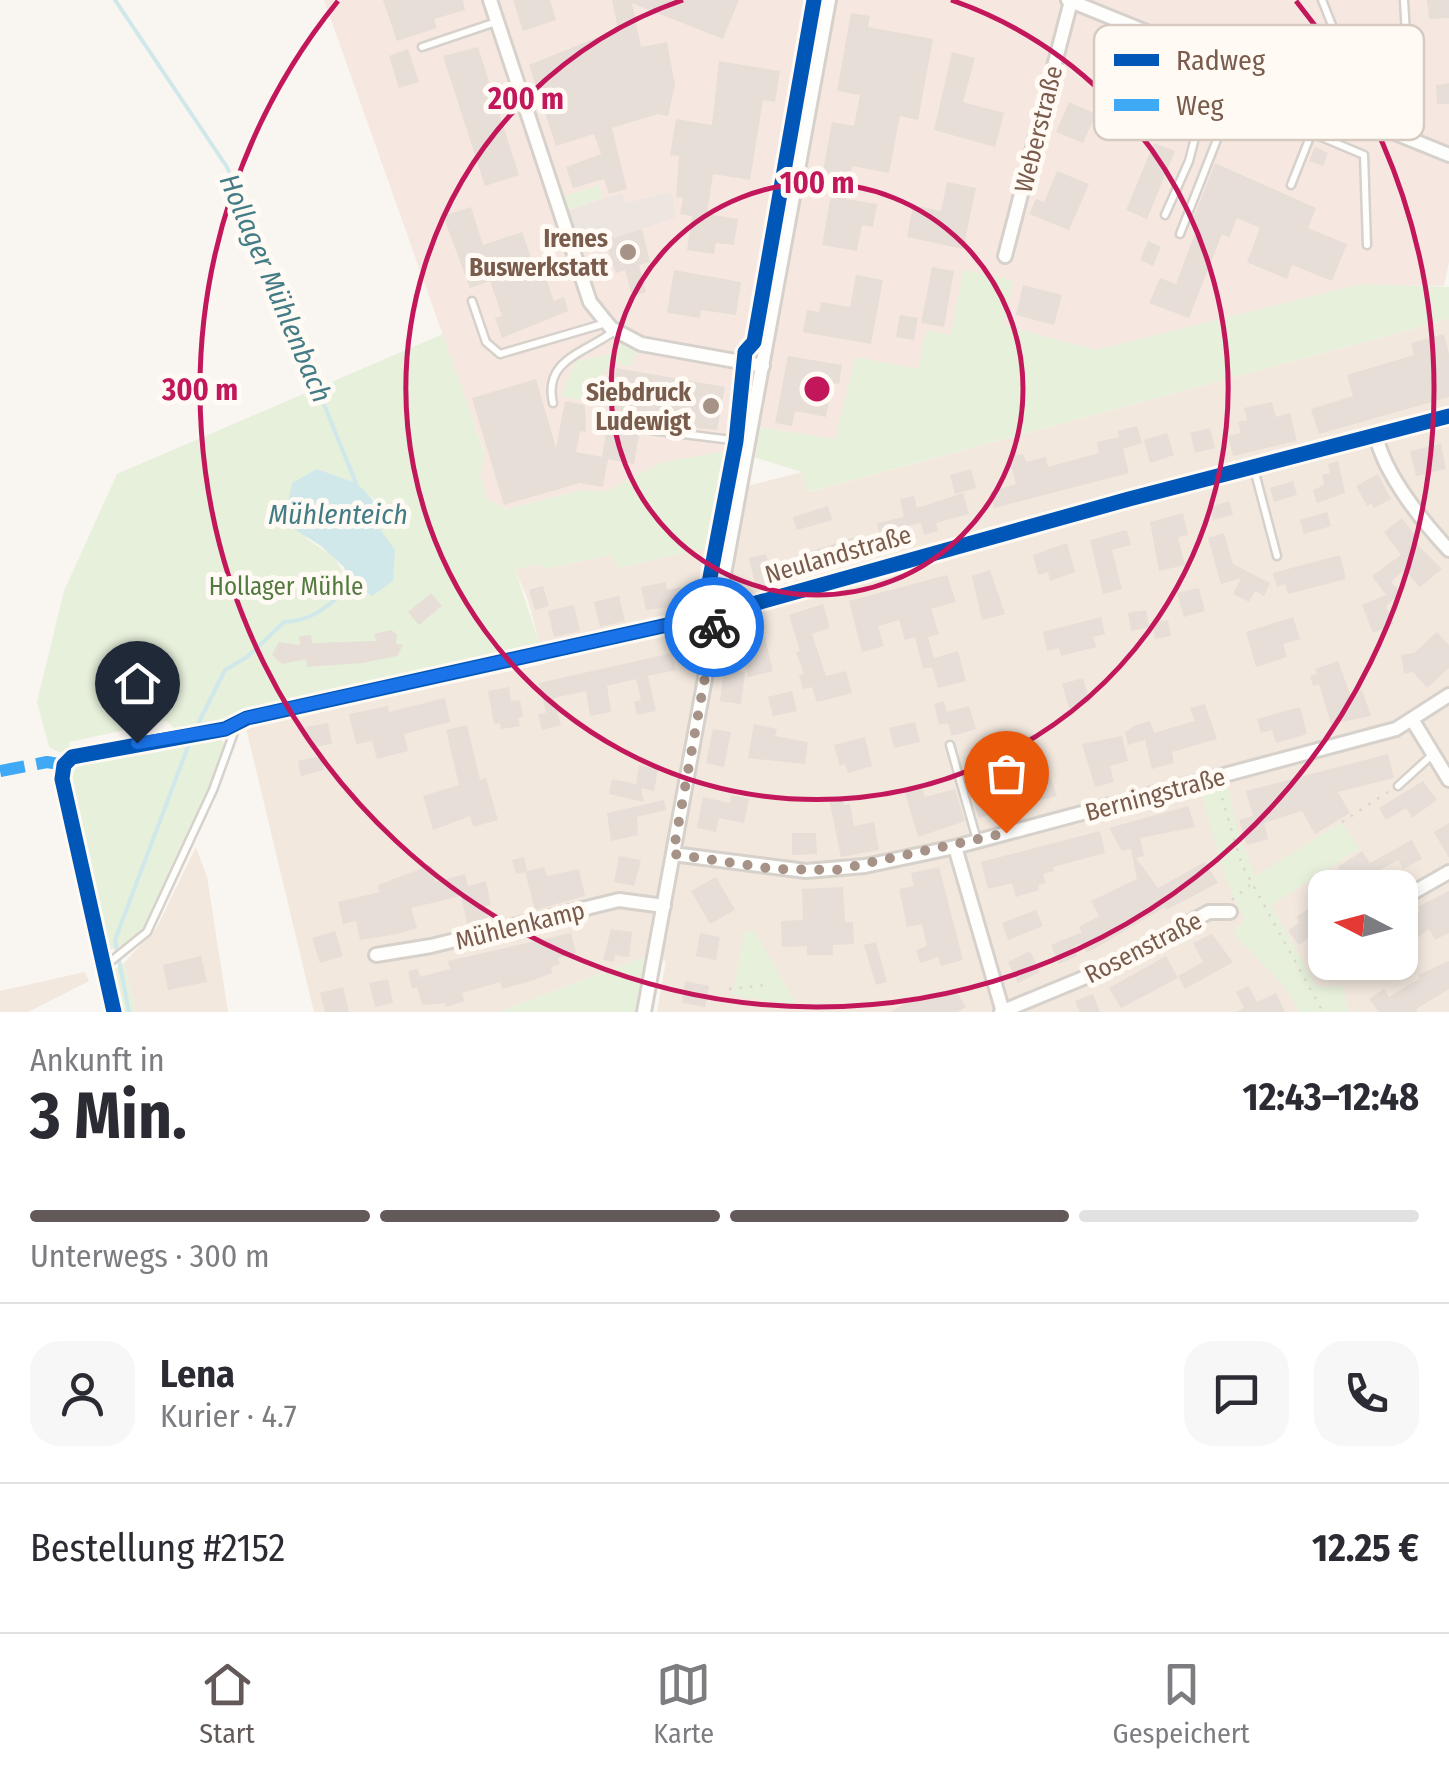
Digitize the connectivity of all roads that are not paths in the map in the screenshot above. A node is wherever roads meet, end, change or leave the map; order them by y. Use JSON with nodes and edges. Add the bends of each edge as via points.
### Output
{"nodes":[{"id":1,"x":490,"y":0,"type":"edge"},
{"id":2,"x":828,"y":0,"type":"edge"},
{"id":3,"x":1322,"y":0,"type":"edge"},
{"id":4,"x":1404,"y":0,"type":"edge"},
{"id":5,"x":1069,"y":1,"type":"edge"},
{"id":6,"x":496,"y":22,"type":"junction"},
{"id":7,"x":1128,"y":25,"type":"edge"},
{"id":8,"x":1332,"y":25,"type":"edge"},
{"id":9,"x":1405,"y":25,"type":"edge"},
{"id":10,"x":422,"y":47,"type":"dead end"},
{"id":11,"x":1195,"y":140,"type":"edge"},
{"id":12,"x":1217,"y":140,"type":"edge"},
{"id":13,"x":1309,"y":140,"type":"edge"},
{"id":14,"x":1329,"y":140,"type":"edge"},
{"id":15,"x":1412,"y":140,"type":"edge"},
{"id":16,"x":1449,"y":155,"type":"edge"},
{"id":17,"x":1291,"y":185,"type":"dead end"},
{"id":18,"x":1165,"y":215,"type":"dead end"},
{"id":19,"x":1180,"y":234,"type":"dead end"},
{"id":20,"x":1366,"y":245,"type":"dead end"},
{"id":21,"x":1005,"y":256,"type":"dead end"},
{"id":22,"x":472,"y":302,"type":"dead end"},
{"id":23,"x":611,"y":326,"type":"junction"},
{"id":24,"x":763,"y":366,"type":"junction"},
{"id":25,"x":553,"y":403,"type":"dead end"},
{"id":26,"x":1449,"y":416,"type":"edge"},
{"id":27,"x":651,"y":430,"type":"dead end"},
{"id":28,"x":1376,"y":436,"type":"junction"},
{"id":29,"x":749,"y":442,"type":"junction"},
{"id":30,"x":1253,"y":468,"type":"junction"},
{"id":31,"x":1449,"y":550,"type":"edge"},
{"id":32,"x":1277,"y":556,"type":"dead end"},
{"id":33,"x":717,"y":614,"type":"junction"},
{"id":34,"x":1449,"y":695,"type":"edge"},
{"id":35,"x":1413,"y":721,"type":"junction"},
{"id":36,"x":238,"y":722,"type":"junction"},
{"id":37,"x":950,"y":745,"type":"dead end"},
{"id":38,"x":1432,"y":755,"type":"junction"},
{"id":39,"x":1449,"y":780,"type":"edge"},
{"id":40,"x":1398,"y":786,"type":"road end"},
{"id":41,"x":977,"y":841,"type":"junction"},
{"id":42,"x":955,"y":847,"type":"junction"},
{"id":43,"x":673,"y":854,"type":"junction"},
{"id":44,"x":1449,"y":872,"type":"edge"},
{"id":45,"x":1418,"y":890,"type":"edge"},
{"id":46,"x":664,"y":906,"type":"junction"},
{"id":47,"x":1230,"y":912,"type":"road end"},
{"id":48,"x":376,"y":955,"type":"dead end"},
{"id":49,"x":106,"y":965,"type":"junction"},
{"id":50,"x":114,"y":1012,"type":"edge"},
{"id":51,"x":644,"y":1012,"type":"edge"},
{"id":52,"x":1002,"y":1012,"type":"edge"}],
"edges":[{"from":1,"to":6,"type":"street"},
{"from":2,"to":24,"type":"street"},
{"from":3,"to":8,"type":"lane"},
{"from":4,"to":9,"type":"lane"},
{"from":5,"to":7,"type":"street"},
{"from":5,"to":21,"type":"street","name":"Weberstraße"},
{"from":6,"to":10,"type":"lane"},
{"from":6,"to":23,"type":"street","via":[[590,302]]},
{"from":11,"to":18,"type":"lane"},
{"from":12,"to":19,"type":"lane"},
{"from":13,"to":17,"type":"lane"},
{"from":14,"to":20,"type":"lane","via":[[1364,155]]},
{"from":15,"to":16,"type":"street"},
{"from":22,"to":23,"type":"lane","via":[[486,342],[500,354]]},
{"from":23,"to":24,"type":"street","via":[[641,344]]},
{"from":23,"to":25,"type":"lane","via":[[560,365],[550,388]]},
{"from":24,"to":29,"type":"street"},
{"from":26,"to":28,"type":"street","name":"Neulandstraße"},
{"from":27,"to":29,"type":"lane"},
{"from":28,"to":30,"type":"street","name":"Neulandstraße"},
{"from":28,"to":31,"type":"street","via":[[1399,483]]},
{"from":29,"to":33,"type":"street"},
{"from":30,"to":32,"type":"lane"},
{"from":30,"to":33,"type":"street","name":"Neulandstraße"},
{"from":33,"to":36,"type":"street","name":"Neulandstraße"},
{"from":33,"to":43,"type":"street"},
{"from":34,"to":35,"type":"street","name":"Berningstraße"},
{"from":35,"to":38,"type":"street"},
{"from":35,"to":41,"type":"street","name":"Berningstraße"},
{"from":36,"to":49,"type":"lane","via":[[147,932]]},
{"from":36,"to":49,"type":"street","name":"Neulandstraße","via":[[76,756],[64,765]]},
{"from":37,"to":41,"type":"lane"},
{"from":38,"to":39,"type":"street"},
{"from":38,"to":40,"type":"lane"},
{"from":41,"to":42,"type":"street","name":"Berningstraße"},
{"from":42,"to":43,"type":"street","name":"Berningstraße","via":[[806,871]]},
{"from":42,"to":52,"type":"street"},
{"from":43,"to":46,"type":"street"},
{"from":44,"to":45,"type":"street"},
{"from":46,"to":48,"type":"street","name":"Mühlenkamp","via":[[619,900]]},
{"from":46,"to":51,"type":"street"},
{"from":47,"to":52,"type":"street","name":"Rosenstraße","via":[[1208,912],[1092,974]]},
{"from":49,"to":50,"type":"street"}]}
